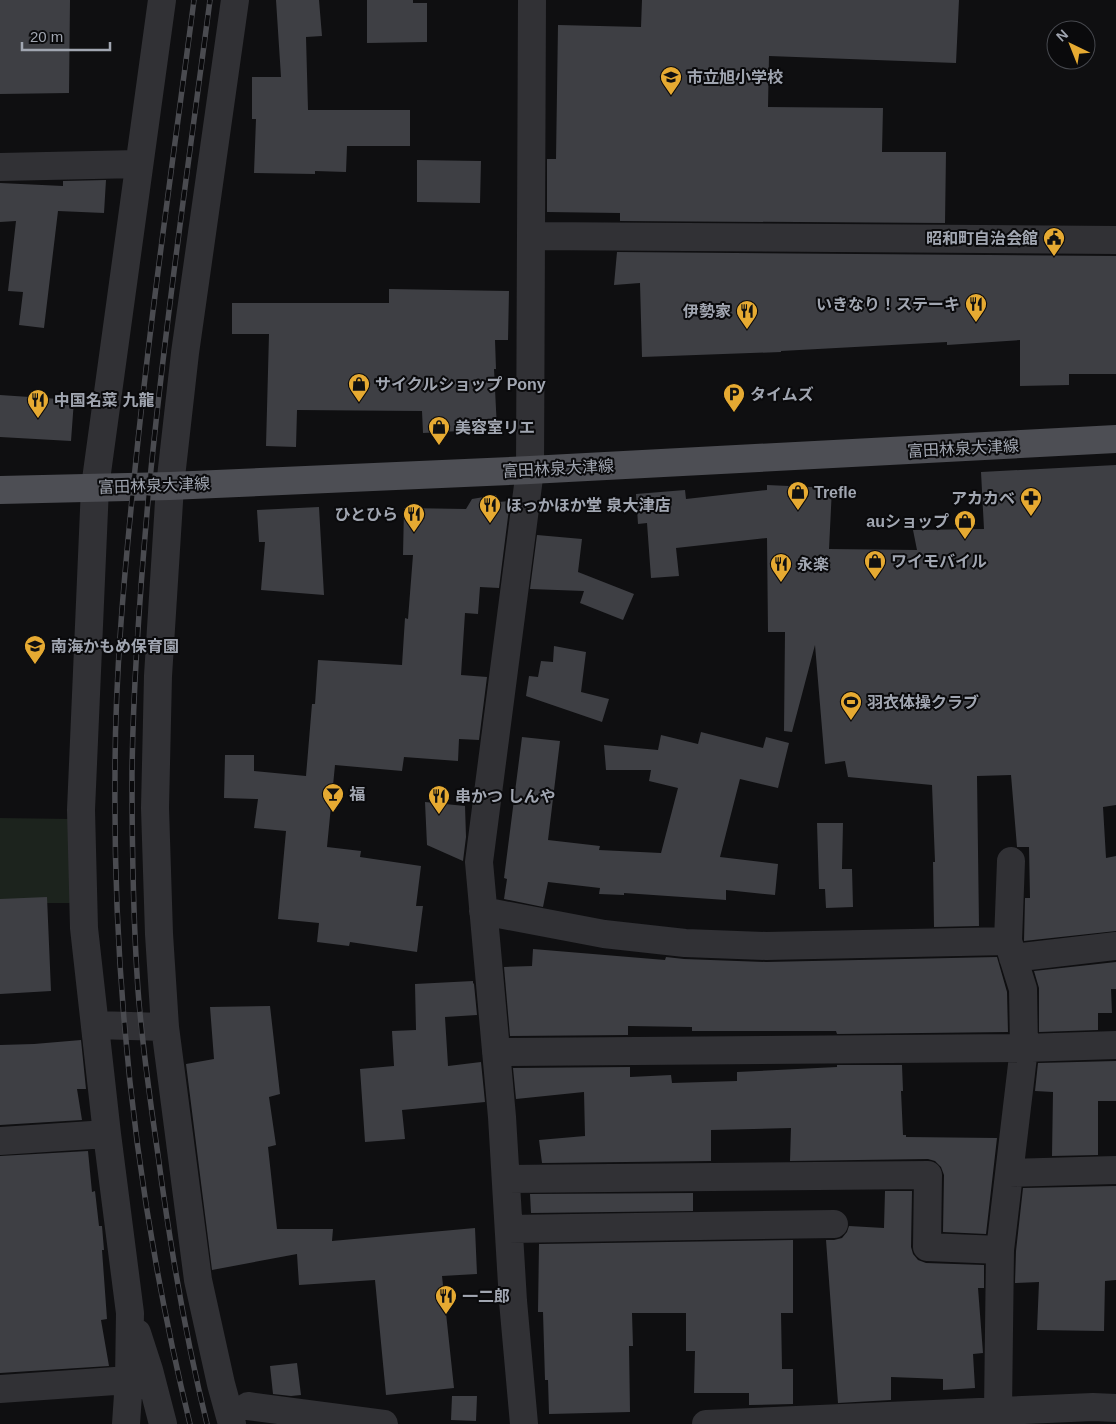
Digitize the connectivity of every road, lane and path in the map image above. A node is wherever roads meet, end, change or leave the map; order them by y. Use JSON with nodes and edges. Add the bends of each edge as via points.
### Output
{"nodes":[{"id":1,"x":162,"y":0,"type":"edge"},
{"id":2,"x":235,"y":0,"type":"edge"},
{"id":3,"x":532,"y":0,"type":"edge"},
{"id":4,"x":139,"y":164,"type":"junction"},
{"id":5,"x":0,"y":167,"type":"edge"},
{"id":6,"x":531,"y":236,"type":"junction"},
{"id":7,"x":1116,"y":240,"type":"edge"},
{"id":8,"x":1116,"y":440,"type":"edge"},
{"id":9,"x":530,"y":470,"type":"junction"},
{"id":10,"x":170,"y":486,"type":"junction"},
{"id":11,"x":95,"y":487,"type":"junction"},
{"id":12,"x":0,"y":490,"type":"edge"},
{"id":13,"x":1011,"y":861,"type":"dead end"},
{"id":14,"x":483,"y":911,"type":"junction"},
{"id":15,"x":1116,"y":946,"type":"edge"},
{"id":16,"x":1010,"y":950,"type":"junction"},
{"id":17,"x":95,"y":1025,"type":"junction"},
{"id":18,"x":165,"y":1027,"type":"junction"},
{"id":19,"x":1116,"y":1045,"type":"edge"},
{"id":20,"x":1024,"y":1048,"type":"junction"},
{"id":21,"x":496,"y":1052,"type":"junction"},
{"id":22,"x":107,"y":1134,"type":"junction"},
{"id":23,"x":0,"y":1141,"type":"edge"},
{"id":24,"x":1116,"y":1170,"type":"edge"},
{"id":25,"x":1010,"y":1172,"type":"junction"},
{"id":26,"x":506,"y":1179,"type":"junction"},
{"id":27,"x":834,"y":1224,"type":"dead end"},
{"id":28,"x":509,"y":1229,"type":"junction"},
{"id":29,"x":1000,"y":1250,"type":"junction"},
{"id":30,"x":130,"y":1313,"type":"junction"},
{"id":31,"x":129,"y":1380,"type":"junction"},
{"id":32,"x":0,"y":1388,"type":"edge"},
{"id":33,"x":998,"y":1411,"type":"junction"},
{"id":34,"x":1101,"y":1413,"type":"edge"},
{"id":35,"x":240,"y":1415,"type":"edge"},
{"id":36,"x":126,"y":1424,"type":"edge"},
{"id":37,"x":162,"y":1424,"type":"edge"},
{"id":38,"x":384,"y":1424,"type":"edge"},
{"id":39,"x":524,"y":1424,"type":"edge"},
{"id":40,"x":706,"y":1424,"type":"edge"}],
"edges":[{"from":1,"to":4,"type":"street"},
{"from":2,"to":10,"type":"street","via":[[185,353]]},
{"from":3,"to":6,"type":"street"},
{"from":4,"to":5,"type":"street"},
{"from":4,"to":11,"type":"street"},
{"from":6,"to":7,"type":"street"},
{"from":6,"to":9,"type":"street"},
{"from":8,"to":9,"type":"main road","name":"富田林泉大津線"},
{"from":9,"to":10,"type":"main road","name":"富田林泉大津線"},
{"from":9,"to":14,"type":"street","via":[[479,862]]},
{"from":10,"to":11,"type":"main road","name":"富田林泉大津線"},
{"from":10,"to":18,"type":"street","via":[[158,676],[156,808]]},
{"from":11,"to":12,"type":"main road","name":"富田林泉大津線"},
{"from":11,"to":17,"type":"street","via":[[81,810],[84,928]]},
{"from":13,"to":16,"type":"street"},
{"from":14,"to":16,"type":"street","via":[[604,934],[685,942]]},
{"from":14,"to":21,"type":"street"},
{"from":15,"to":16,"type":"street"},
{"from":16,"to":20,"type":"street","via":[[1023,989]]},
{"from":17,"to":18,"type":"street"},
{"from":17,"to":22,"type":"street"},
{"from":18,"to":35,"type":"street","via":[[198,1280],[221,1384]]},
{"from":19,"to":20,"type":"street"},
{"from":20,"to":21,"type":"street"},
{"from":20,"to":25,"type":"street"},
{"from":21,"to":26,"type":"street"},
{"from":22,"to":23,"type":"street"},
{"from":22,"to":30,"type":"street"},
{"from":24,"to":25,"type":"street"},
{"from":25,"to":29,"type":"street"},
{"from":26,"to":28,"type":"street"},
{"from":26,"to":29,"type":"street","via":[[928,1175],[927,1247]]},
{"from":27,"to":28,"type":"street"},
{"from":28,"to":39,"type":"street"},
{"from":29,"to":33,"type":"street"},
{"from":30,"to":31,"type":"street"},
{"from":30,"to":37,"type":"street"},
{"from":31,"to":32,"type":"street"},
{"from":31,"to":36,"type":"street"},
{"from":33,"to":34,"type":"street"},
{"from":33,"to":40,"type":"street"},
{"from":35,"to":38,"type":"street"}]}
